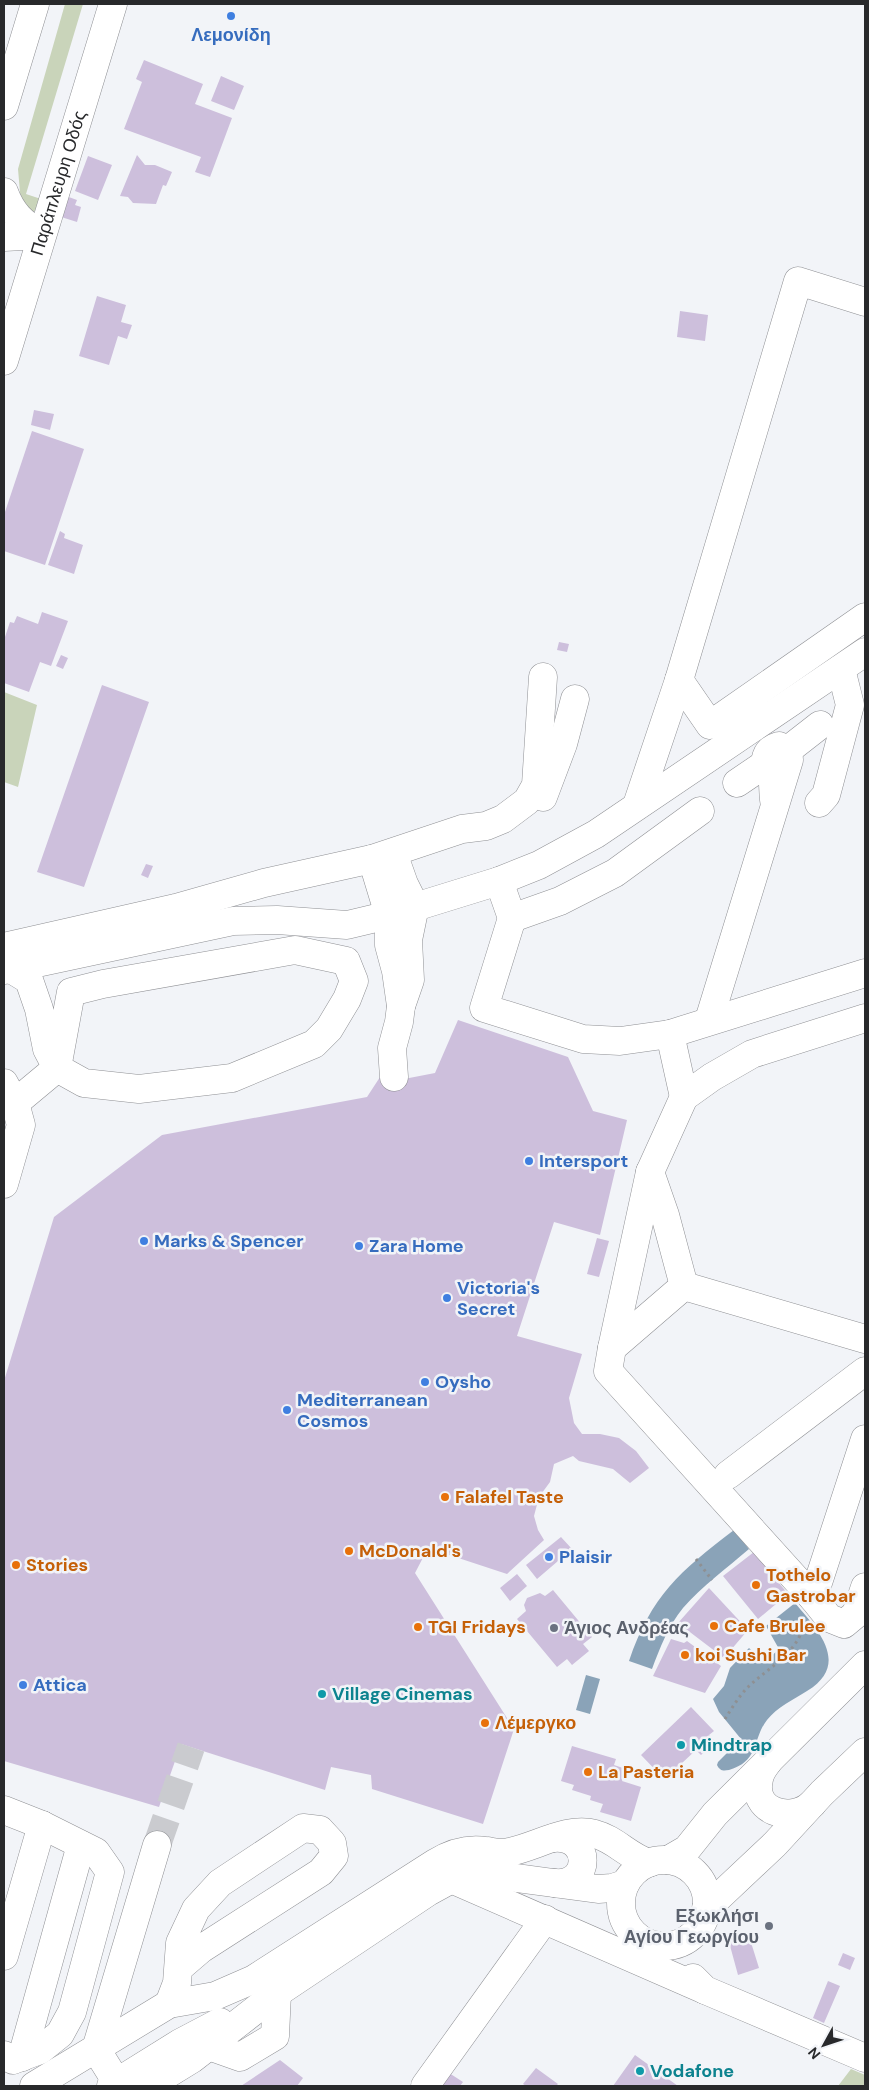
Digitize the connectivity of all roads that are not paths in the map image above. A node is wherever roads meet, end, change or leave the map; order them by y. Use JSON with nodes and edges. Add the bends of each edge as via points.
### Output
{"nodes":[{"id":1,"x":36,"y":4,"type":"edge"},
{"id":2,"x":113,"y":4,"type":"edge"},
{"id":3,"x":4,"y":106,"type":"edge"},
{"id":4,"x":4,"y":192,"type":"edge"},
{"id":5,"x":41,"y":235,"type":"junction"},
{"id":6,"x":4,"y":237,"type":"edge"},
{"id":7,"x":865,"y":302,"type":"edge"},
{"id":8,"x":4,"y":361,"type":"edge"},
{"id":9,"x":865,"y":617,"type":"edge"},
{"id":10,"x":865,"y":652,"type":"edge"},
{"id":11,"x":841,"y":669,"type":"junction"},
{"id":12,"x":543,"y":677,"type":"dead end"},
{"id":13,"x":679,"y":680,"type":"junction"},
{"id":14,"x":800,"y":697,"type":"junction"},
{"id":15,"x":575,"y":699,"type":"dead end"},
{"id":16,"x":820,"y":725,"type":"dead end"},
{"id":17,"x":776,"y":757,"type":"junction"},
{"id":18,"x":737,"y":783,"type":"dead end"},
{"id":19,"x":637,"y":805,"type":"junction"},
{"id":20,"x":700,"y":811,"type":"dead end"},
{"id":21,"x":486,"y":826,"type":"junction"},
{"id":22,"x":383,"y":856,"type":"junction"},
{"id":23,"x":499,"y":881,"type":"junction"},
{"id":24,"x":415,"y":906,"type":"junction"},
{"id":25,"x":389,"y":915,"type":"junction"},
{"id":26,"x":512,"y":918,"type":"junction"},
{"id":27,"x":49,"y":960,"type":"junction"},
{"id":28,"x":6,"y":962,"type":"edge"},
{"id":29,"x":865,"y":973,"type":"edge"},
{"id":30,"x":401,"y":1006,"type":"junction"},
{"id":31,"x":865,"y":1018,"type":"edge"},
{"id":32,"x":709,"y":1020,"type":"junction"},
{"id":33,"x":670,"y":1034,"type":"junction"},
{"id":34,"x":57,"y":1068,"type":"junction"},
{"id":35,"x":394,"y":1077,"type":"dead end"},
{"id":36,"x":684,"y":1097,"type":"junction"},
{"id":37,"x":9,"y":1101,"type":"edge"},
{"id":38,"x":650,"y":1172,"type":"junction"},
{"id":39,"x":6,"y":1174,"type":"edge"},
{"id":40,"x":684,"y":1286,"type":"junction"},
{"id":41,"x":865,"y":1340,"type":"edge"},
{"id":42,"x":612,"y":1348,"type":"junction"},
{"id":43,"x":865,"y":1371,"type":"edge"},
{"id":44,"x":865,"y":1439,"type":"edge"},
{"id":45,"x":696,"y":1446,"type":"dead end"},
{"id":46,"x":728,"y":1475,"type":"junction"},
{"id":47,"x":753,"y":1512,"type":"dead end"},
{"id":48,"x":865,"y":1587,"type":"edge"},
{"id":49,"x":809,"y":1610,"type":"junction"},
{"id":50,"x":865,"y":1665,"type":"edge"},
{"id":51,"x":865,"y":1752,"type":"edge"},
{"id":52,"x":768,"y":1760,"type":"junction"},
{"id":53,"x":813,"y":1803,"type":"junction"},
{"id":54,"x":4,"y":1811,"type":"edge"},
{"id":55,"x":42,"y":1825,"type":"junction"},
{"id":56,"x":702,"y":1828,"type":"junction"},
{"id":57,"x":554,"y":1838,"type":"junction"},
{"id":58,"x":605,"y":1838,"type":"junction"},
{"id":59,"x":81,"y":1845,"type":"junction"},
{"id":60,"x":156,"y":1845,"type":"tunnel mouth"},
{"id":61,"x":752,"y":1866,"type":"junction"},
{"id":62,"x":643,"y":1871,"type":"junction"},
{"id":63,"x":506,"y":1876,"type":"junction"},
{"id":64,"x":698,"y":1877,"type":"junction"},
{"id":65,"x":451,"y":1879,"type":"junction"},
{"id":66,"x":555,"y":1883,"type":"junction"},
{"id":67,"x":196,"y":1909,"type":"junction"},
{"id":68,"x":544,"y":1919,"type":"junction"},
{"id":69,"x":702,"y":1919,"type":"junction"},
{"id":70,"x":627,"y":1923,"type":"junction"},
{"id":71,"x":215,"y":1941,"type":"junction"},
{"id":72,"x":661,"y":1945,"type":"junction"},
{"id":73,"x":4,"y":1956,"type":"edge"},
{"id":74,"x":175,"y":1985,"type":"junction"},
{"id":75,"x":701,"y":1986,"type":"junction"},
{"id":76,"x":277,"y":1993,"type":"junction"},
{"id":77,"x":128,"y":2029,"type":"junction"},
{"id":78,"x":96,"y":2049,"type":"junction"},
{"id":79,"x":13,"y":2056,"type":"edge"},
{"id":80,"x":865,"y":2058,"type":"edge"},
{"id":81,"x":151,"y":2077,"type":"edge"},
{"id":82,"x":116,"y":2085,"type":"edge"},
{"id":83,"x":34,"y":2086,"type":"edge"},
{"id":84,"x":425,"y":2086,"type":"edge"}],
"edges":[{"from":1,"to":3,"type":"main road"},
{"from":2,"to":5,"type":"main road","name":"Παράπλευρη Οδός"},
{"from":4,"to":5,"type":"main road","via":[[10,208]]},
{"from":5,"to":6,"type":"main road"},
{"from":5,"to":8,"type":"main road","name":"Παράπλευρη Οδός"},
{"from":7,"to":13,"type":"main road","via":[[798,282]]},
{"from":9,"to":13,"type":"main road","via":[[710,725]]},
{"from":10,"to":11,"type":"main road"},
{"from":11,"to":14,"type":"main road"},
{"from":11,"to":14,"type":"main road","via":[[850,705],[826,795],[819,803],[817,792],[837,720],[833,704],[817,695]]},
{"from":12,"to":21,"type":"main road","via":[[536,785],[527,800],[503,819]]},
{"from":13,"to":19,"type":"main road"},
{"from":14,"to":19,"type":"main road"},
{"from":15,"to":21,"type":"main road","via":[[544,795],[520,821]]},
{"from":16,"to":17,"type":"main road"},
{"from":17,"to":18,"type":"main road"},
{"from":17,"to":32,"type":"main road","via":[[789,760]]},
{"from":19,"to":23,"type":"main road","via":[[596,834],[539,865]]},
{"from":20,"to":26,"type":"main road","via":[[615,873],[560,901]]},
{"from":21,"to":22,"type":"main road","via":[[462,829]]},
{"from":22,"to":24,"type":"main road","via":[[404,884]]},
{"from":22,"to":25,"type":"main road"},
{"from":22,"to":28,"type":"main road","via":[[166,910]]},
{"from":23,"to":24,"type":"main road"},
{"from":23,"to":26,"type":"main road"},
{"from":24,"to":25,"type":"main road"},
{"from":24,"to":30,"type":"main road","via":[[408,940],[410,980]]},
{"from":25,"to":27,"type":"main road","via":[[347,925],[277,920],[233,921]]},
{"from":25,"to":30,"type":"main road","via":[[389,945]]},
{"from":26,"to":33,"type":"main road","via":[[484,1008],[583,1039],[620,1041]]},
{"from":27,"to":28,"type":"main road"},
{"from":27,"to":34,"type":"main road","via":[[42,980]]},
{"from":28,"to":34,"type":"main road","via":[[29,980],[47,1049]]},
{"from":29,"to":32,"type":"main road"},
{"from":30,"to":35,"type":"main road","via":[[392,1048]]},
{"from":31,"to":36,"type":"main road","via":[[752,1054]]},
{"from":32,"to":33,"type":"main road"},
{"from":33,"to":36,"type":"main road"},
{"from":34,"to":34,"type":"main road","via":[[84,1083],[139,1089],[232,1078],[314,1044],[329,1029],[354,981],[346,961],[294,950],[72,992]]},
{"from":34,"to":37,"type":"main road"},
{"from":36,"to":38,"type":"main road"},
{"from":37,"to":39,"type":"main road"},
{"from":38,"to":40,"type":"main road"},
{"from":38,"to":42,"type":"main road"},
{"from":40,"to":41,"type":"main road"},
{"from":40,"to":42,"type":"main road"},
{"from":42,"to":49,"type":"main road","via":[[608,1371]]},
{"from":43,"to":46,"type":"main road"},
{"from":44,"to":49,"type":"main road"},
{"from":45,"to":46,"type":"main road"},
{"from":46,"to":47,"type":"main road"},
{"from":48,"to":49,"type":"main road","via":[[856,1614],[844,1624]]},
{"from":50,"to":52,"type":"main road"},
{"from":51,"to":53,"type":"main road"},
{"from":52,"to":53,"type":"main road","via":[[758,1780],[758,1790],[769,1808],[788,1815],[799,1813]]},
{"from":52,"to":56,"type":"main road"},
{"from":53,"to":61,"type":"main road"},
{"from":54,"to":55,"type":"main road"},
{"from":55,"to":59,"type":"main road"},
{"from":55,"to":73,"type":"main road"},
{"from":56,"to":58,"type":"main road","via":[[661,1848]]},
{"from":56,"to":62,"type":"main road","via":[[686,1849]]},
{"from":56,"to":64,"type":"main road","via":[[693,1854]]},
{"from":57,"to":58,"type":"main road","via":[[580,1832]]},
{"from":57,"to":66,"type":"main road","via":[[570,1840],[583,1858],[575,1878],[562,1884]]},
{"from":57,"to":74,"type":"main road","via":[[500,1854],[466,1850],[446,1856],[254,1979],[215,1996]]},
{"from":58,"to":62,"type":"main road","via":[[632,1856]]},
{"from":59,"to":79,"type":"main road"},
{"from":59,"to":79,"type":"main road","via":[[96,1852],[110,1872],[75,2003],[60,2034],[40,2050]]},
{"from":60,"to":78,"type":"main road"},
{"from":61,"to":64,"type":"main road","via":[[724,1878]]},
{"from":61,"to":69,"type":"main road"},
{"from":62,"to":64,"type":"main road","via":[[681,1864]]},
{"from":62,"to":66,"type":"main road","via":[[598,1889]]},
{"from":62,"to":70,"type":"main road","via":[[622,1893],[621,1908]]},
{"from":63,"to":65,"type":"main road","via":[[472,1872]]},
{"from":63,"to":66,"type":"main road"},
{"from":63,"to":70,"type":"main road","via":[[613,1913]]},
{"from":64,"to":69,"type":"main road","via":[[706,1896]]},
{"from":65,"to":68,"type":"main road"},
{"from":65,"to":76,"type":"main road"},
{"from":67,"to":71,"type":"main road","via":[[196,1926],[204,1936]]},
{"from":67,"to":71,"type":"main road","via":[[220,1883],[304,1828],[320,1830],[332,1843],[334,1856],[321,1872]]},
{"from":67,"to":74,"type":"main road","via":[[180,1943]]},
{"from":68,"to":75,"type":"main road"},
{"from":68,"to":84,"type":"main road"},
{"from":69,"to":72,"type":"main road","via":[[682,1941]]},
{"from":69,"to":75,"type":"main road","via":[[694,1965]]},
{"from":70,"to":72,"type":"main road","via":[[643,1940]]},
{"from":71,"to":74,"type":"main road","via":[[201,1949]]},
{"from":72,"to":75,"type":"main road"},
{"from":74,"to":77,"type":"main road"},
{"from":75,"to":80,"type":"main road"},
{"from":76,"to":81,"type":"main road","via":[[192,2059]]},
{"from":76,"to":81,"type":"main road","via":[[180,2043]]},
{"from":77,"to":78,"type":"main road"},
{"from":77,"to":81,"type":"main road"},
{"from":78,"to":82,"type":"main road"},
{"from":78,"to":83,"type":"main road"},
{"from":81,"to":82,"type":"main road"}]}
